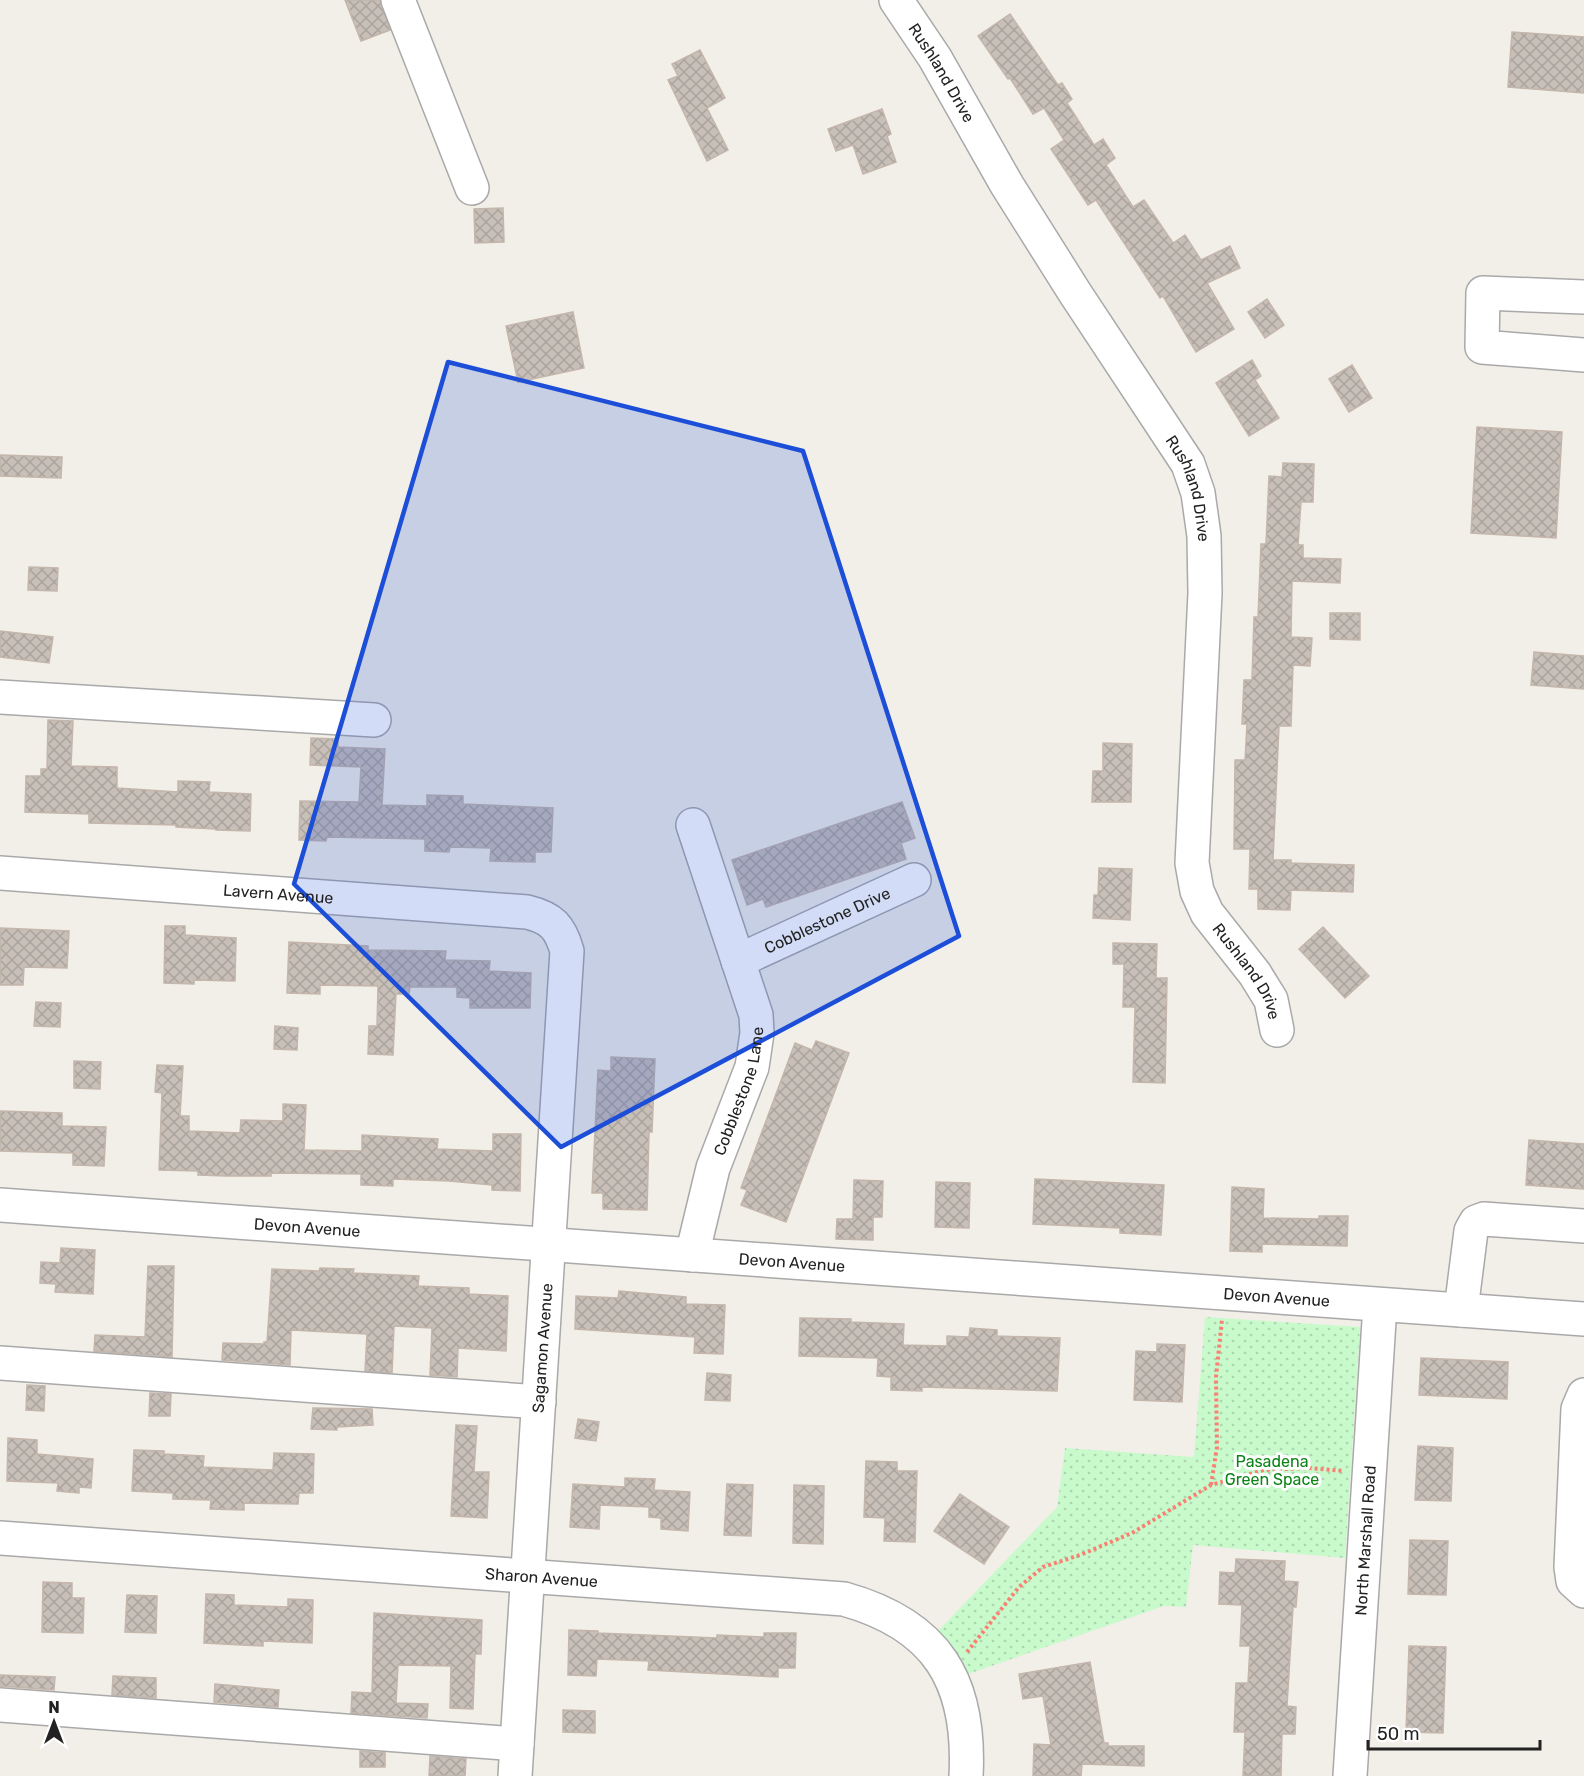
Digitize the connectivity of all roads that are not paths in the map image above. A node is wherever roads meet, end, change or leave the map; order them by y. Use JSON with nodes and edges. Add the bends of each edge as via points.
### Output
{"nodes":[{"id":1,"x":398,"y":0,"type":"edge"},
{"id":2,"x":896,"y":0,"type":"edge"},
{"id":3,"x":472,"y":188,"type":"dead end"},
{"id":4,"x":1584,"y":297,"type":"edge"},
{"id":5,"x":1584,"y":355,"type":"edge"},
{"id":6,"x":0,"y":697,"type":"edge"},
{"id":7,"x":374,"y":720,"type":"dead end"},
{"id":8,"x":693,"y":825,"type":"dead end"},
{"id":9,"x":0,"y":873,"type":"edge"},
{"id":10,"x":914,"y":880,"type":"dead end"},
{"id":11,"x":553,"y":923,"type":"joint"},
{"id":12,"x":738,"y":961,"type":"junction"},
{"id":13,"x":1277,"y":1030,"type":"dead end"},
{"id":14,"x":0,"y":1205,"type":"edge"},
{"id":15,"x":1584,"y":1226,"type":"edge"},
{"id":16,"x":548,"y":1244,"type":"junction"},
{"id":17,"x":692,"y":1255,"type":"junction"},
{"id":18,"x":1380,"y":1305,"type":"junction"},
{"id":19,"x":1461,"y":1310,"type":"junction"},
{"id":20,"x":1584,"y":1319,"type":"edge"},
{"id":21,"x":0,"y":1363,"type":"edge"},
{"id":22,"x":1584,"y":1395,"type":"edge"},
{"id":23,"x":539,"y":1402,"type":"junction"},
{"id":24,"x":0,"y":1538,"type":"edge"},
{"id":25,"x":528,"y":1576,"type":"junction"},
{"id":26,"x":1584,"y":1591,"type":"edge"},
{"id":27,"x":0,"y":1706,"type":"edge"},
{"id":28,"x":517,"y":1744,"type":"junction"},
{"id":29,"x":515,"y":1776,"type":"edge"},
{"id":30,"x":966,"y":1776,"type":"edge"},
{"id":31,"x":1350,"y":1776,"type":"edge"}],
"edges":[{"from":1,"to":3,"type":"street"},
{"from":2,"to":13,"type":"street","name":"Rushland Drive","via":[[1007,185],[1188,464],[1198,493],[1204,536],[1205,593],[1192,863],[1197,891],[1207,913],[1271,1000]]},
{"from":4,"to":5,"type":"street","via":[[1483,293],[1482,347]]},
{"from":6,"to":7,"type":"street"},
{"from":8,"to":12,"type":"street","name":"Cobblestone Lane"},
{"from":9,"to":11,"type":"street","name":"Lavern Avenue","via":[[527,912]]},
{"from":10,"to":12,"type":"street","name":"Cobblestone Drive"},
{"from":11,"to":16,"type":"street","name":"Sagamon Avenue","via":[[562,934],[567,951]]},
{"from":12,"to":17,"type":"street","name":"Cobblestone Lane","via":[[756,1015],[754,1056],[712,1168]]},
{"from":14,"to":16,"type":"street","name":"Devon Avenue"},
{"from":15,"to":19,"type":"street","via":[[1476,1222],[1471,1230]]},
{"from":16,"to":17,"type":"street","name":"Devon Avenue"},
{"from":16,"to":23,"type":"street","name":"Sagamon Avenue"},
{"from":17,"to":18,"type":"street","name":"Devon Avenue"},
{"from":18,"to":19,"type":"street","name":"Devon Avenue"},
{"from":18,"to":31,"type":"street","name":"North Marshall Road"},
{"from":19,"to":20,"type":"street","name":"Devon Avenue"},
{"from":21,"to":23,"type":"street"},
{"from":22,"to":26,"type":"street","via":[[1578,1409],[1571,1567],[1573,1581]]},
{"from":23,"to":25,"type":"street","name":"Sagamon Avenue"},
{"from":24,"to":25,"type":"street","name":"Sharon Avenue"},
{"from":25,"to":28,"type":"street","name":"Sagamon Avenue"},
{"from":25,"to":30,"type":"street","name":"Sharon Avenue","via":[[844,1599],[873,1607],[926,1641],[950,1674],[965,1722]]},
{"from":27,"to":28,"type":"street"},
{"from":28,"to":29,"type":"street","name":"Sagamon Avenue"}]}
